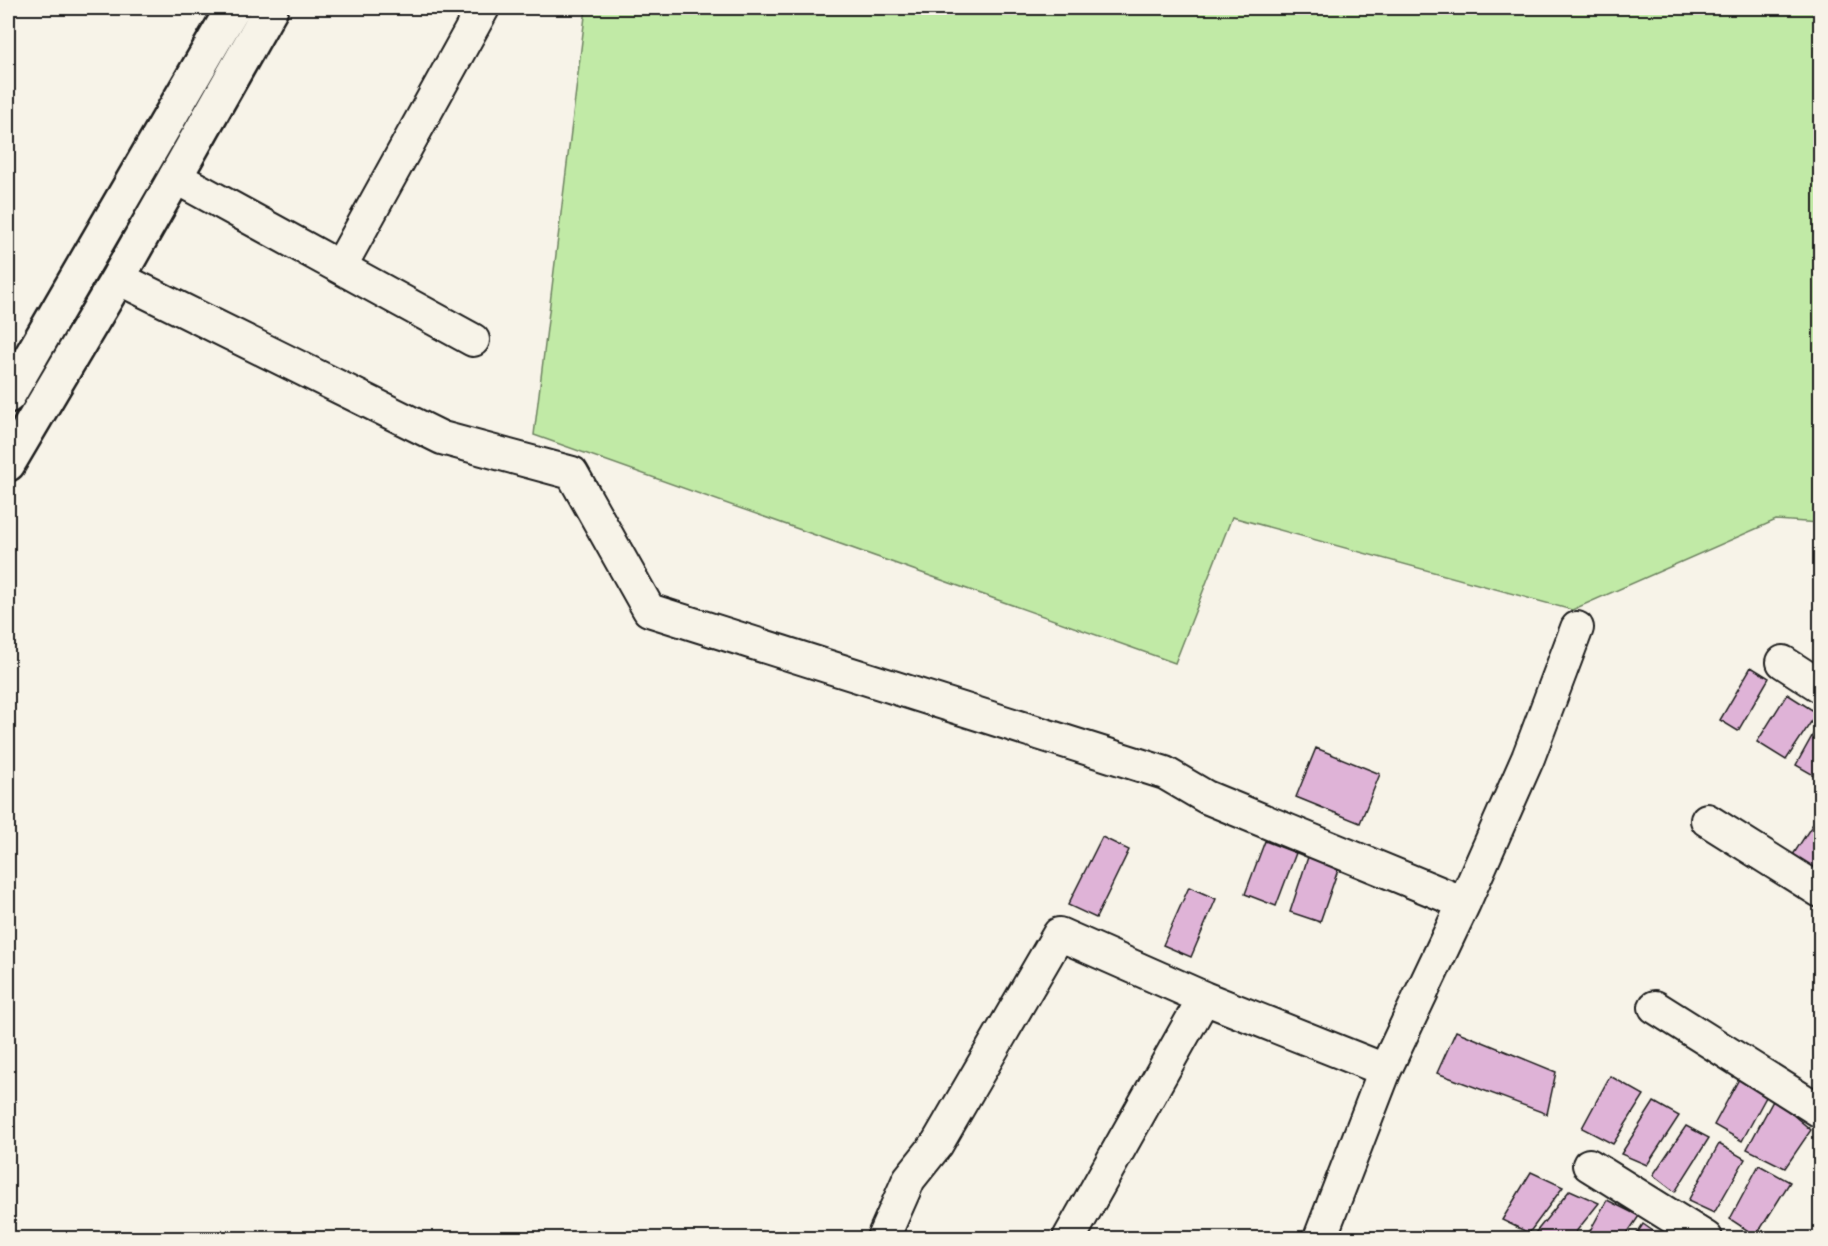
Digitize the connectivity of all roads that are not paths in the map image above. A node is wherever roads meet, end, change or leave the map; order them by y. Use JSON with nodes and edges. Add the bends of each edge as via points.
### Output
{"nodes":[{"id":1,"x":233,"y":8,"type":"edge"},
{"id":2,"x":271,"y":8,"type":"edge"},
{"id":3,"x":483,"y":8,"type":"edge"},
{"id":4,"x":175,"y":177,"type":"junction"},
{"id":5,"x":340,"y":267,"type":"junction"},
{"id":6,"x":118,"y":278,"type":"junction"},
{"id":7,"x":473,"y":340,"type":"dead end"},
{"id":8,"x":8,"y":396,"type":"edge"},
{"id":9,"x":8,"y":464,"type":"edge"},
{"id":10,"x":1576,"y":628,"type":"dead end"},
{"id":11,"x":1783,"y":662,"type":"dead end"},
{"id":12,"x":1821,"y":686,"type":"edge"},
{"id":13,"x":1707,"y":820,"type":"dead end"},
{"id":14,"x":1821,"y":891,"type":"edge"},
{"id":15,"x":1464,"y":903,"type":"junction"},
{"id":16,"x":1204,"y":998,"type":"junction"},
{"id":17,"x":1655,"y":1007,"type":"dead end"},
{"id":18,"x":1385,"y":1070,"type":"junction"},
{"id":19,"x":1821,"y":1111,"type":"edge"},
{"id":20,"x":1589,"y":1165,"type":"dead end"},
{"id":21,"x":883,"y":1239,"type":"edge"},
{"id":22,"x":1069,"y":1239,"type":"edge"},
{"id":23,"x":1320,"y":1239,"type":"edge"},
{"id":24,"x":1706,"y":1239,"type":"edge"}],
"edges":[{"from":1,"to":8,"type":"street"},
{"from":2,"to":4,"type":"street"},
{"from":3,"to":5,"type":"street"},
{"from":4,"to":5,"type":"street"},
{"from":4,"to":6,"type":"street"},
{"from":5,"to":7,"type":"street"},
{"from":6,"to":9,"type":"street"},
{"from":6,"to":15,"type":"street","via":[[442,438],[572,473],[649,610],[1165,772],[1206,797]]},
{"from":10,"to":15,"type":"street","via":[[1528,758]]},
{"from":11,"to":12,"type":"street"},
{"from":13,"to":14,"type":"street"},
{"from":15,"to":18,"type":"street"},
{"from":16,"to":18,"type":"street"},
{"from":16,"to":21,"type":"street","via":[[1059,934],[937,1144],[909,1179]]},
{"from":16,"to":22,"type":"street"},
{"from":17,"to":19,"type":"street"},
{"from":18,"to":23,"type":"street"},
{"from":20,"to":24,"type":"street"}]}
